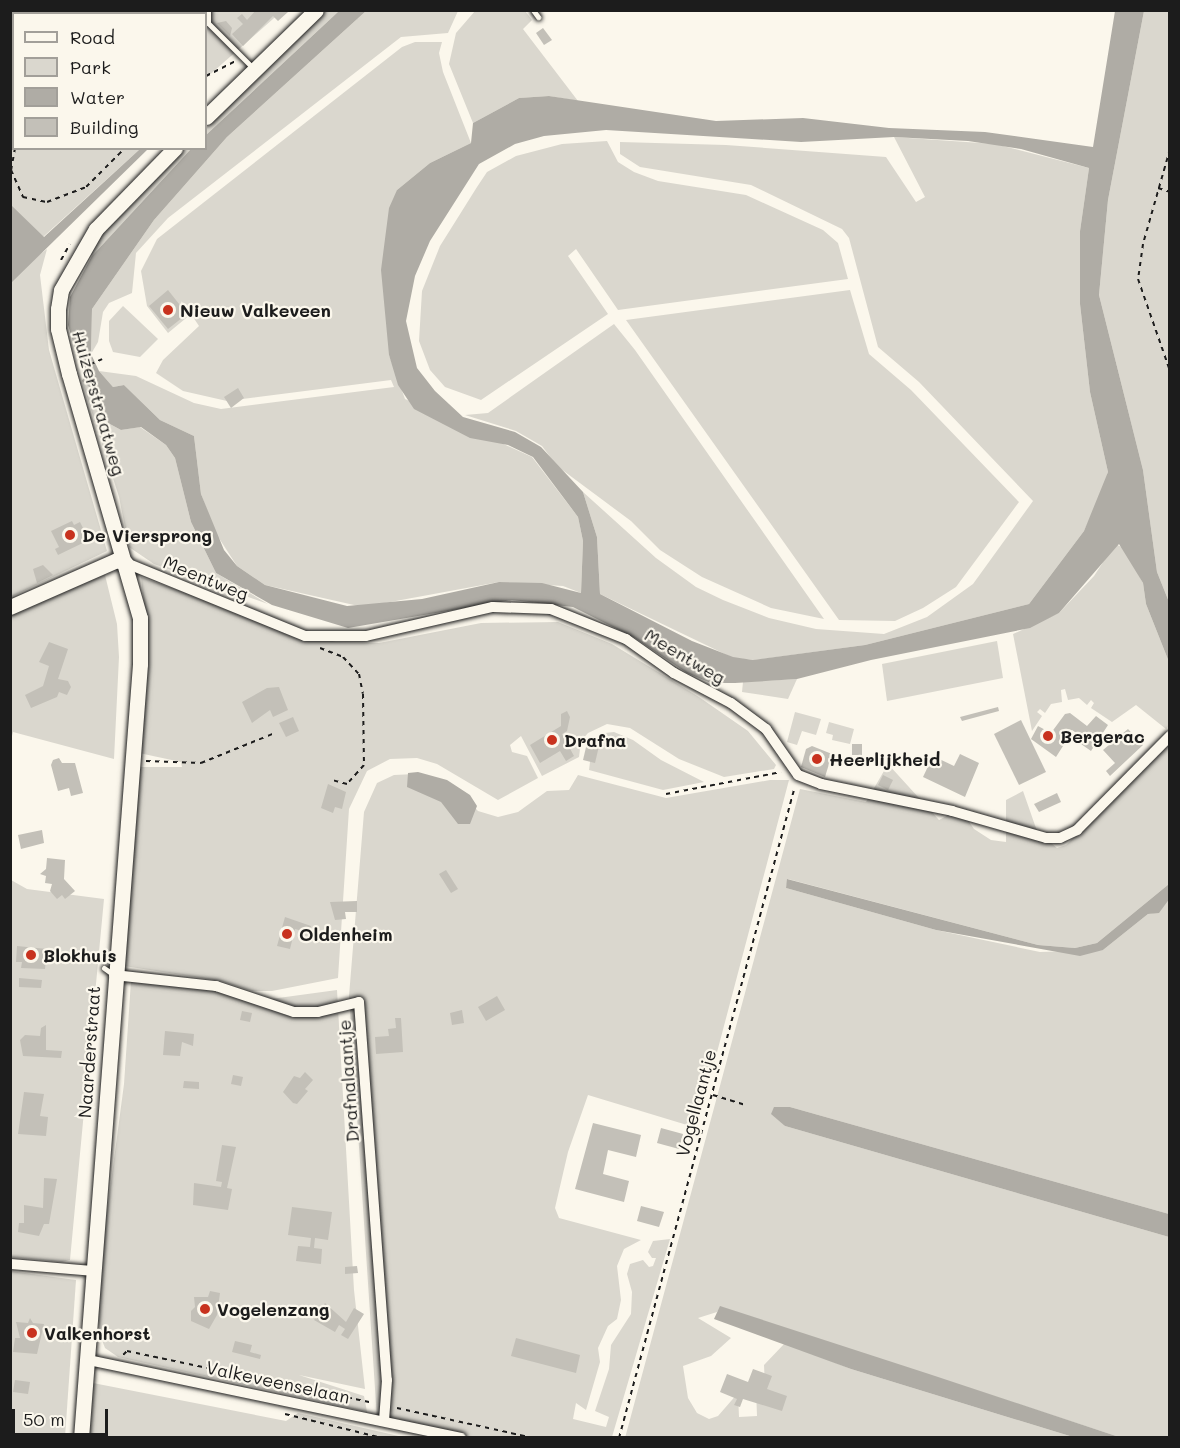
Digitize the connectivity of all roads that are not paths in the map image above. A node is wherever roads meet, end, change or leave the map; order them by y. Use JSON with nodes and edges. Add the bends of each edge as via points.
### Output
{"nodes":[{"id":1,"x":208,"y":10,"type":"edge"},
{"id":2,"x":316,"y":10,"type":"edge"},
{"id":3,"x":533,"y":10,"type":"edge"},
{"id":4,"x":538,"y":17,"type":"dead end"},
{"id":5,"x":253,"y":69,"type":"junction"},
{"id":6,"x":207,"y":116,"type":"edge"},
{"id":7,"x":172,"y":150,"type":"edge"},
{"id":8,"x":126,"y":563,"type":"junction"},
{"id":9,"x":10,"y":608,"type":"edge"},
{"id":10,"x":1170,"y":736,"type":"edge"},
{"id":11,"x":109,"y":971,"type":"junction"},
{"id":12,"x":10,"y":1264,"type":"edge"},
{"id":13,"x":93,"y":1271,"type":"junction"},
{"id":14,"x":88,"y":1360,"type":"junction"},
{"id":15,"x":384,"y":1421,"type":"junction"},
{"id":16,"x":81,"y":1437,"type":"edge"},
{"id":17,"x":461,"y":1437,"type":"edge"}],
"edges":[{"from":1,"to":5,"type":"lane","via":[[208,23]]},
{"from":2,"to":5,"type":"street"},
{"from":3,"to":4,"type":"lane"},
{"from":5,"to":6,"type":"street"},
{"from":7,"to":8,"type":"street","name":"Huizerstraatweg","via":[[96,229],[61,290],[58,309],[58,329],[69,374]]},
{"from":8,"to":9,"type":"street","via":[[117,560]]},
{"from":8,"to":10,"type":"street","name":"Meentweg","via":[[305,636],[366,636],[493,607],[551,609],[626,639],[674,673],[731,703],[766,729],[795,771],[821,784],[1060,838],[1077,830]]},
{"from":8,"to":11,"type":"street","name":"Naarderstraat","via":[[140,618],[132,760]]},
{"from":11,"to":13,"type":"street","name":"Naarderstraat"},
{"from":11,"to":15,"type":"street","name":"Drafnalaantje","via":[[216,986],[294,1012],[318,1012],[359,1002],[386,1360]]},
{"from":12,"to":13,"type":"street"},
{"from":13,"to":14,"type":"street","name":"Naarderstraat"},
{"from":14,"to":15,"type":"street","name":"Valkeveenselaan"},
{"from":14,"to":16,"type":"street","name":"Naarderstraat"},
{"from":15,"to":17,"type":"street","name":"Valkeveenselaan"}]}
